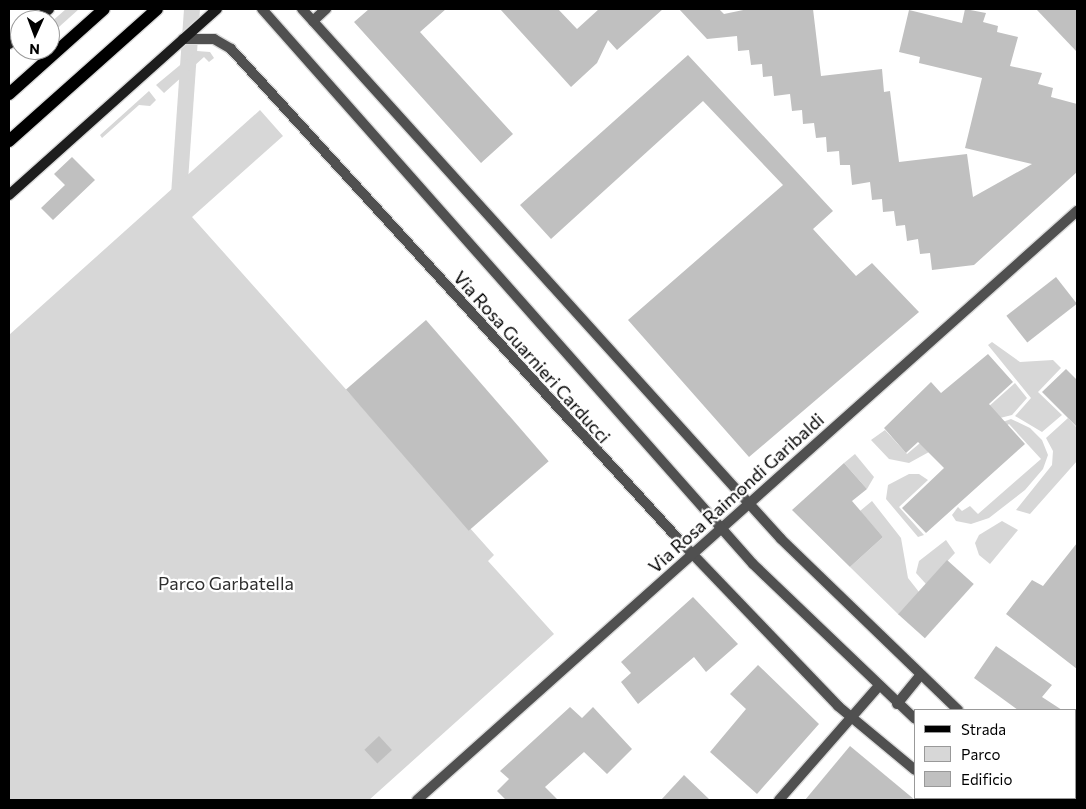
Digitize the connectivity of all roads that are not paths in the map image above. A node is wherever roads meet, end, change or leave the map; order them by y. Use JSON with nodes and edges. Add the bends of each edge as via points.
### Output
{"nodes":[{"id":1,"x":104,"y":9,"type":"edge"},
{"id":2,"x":157,"y":9,"type":"edge"},
{"id":3,"x":218,"y":9,"type":"edge"},
{"id":4,"x":262,"y":9,"type":"edge"},
{"id":5,"x":302,"y":9,"type":"edge"},
{"id":6,"x":326,"y":9,"type":"edge"},
{"id":7,"x":313,"y":21,"type":"junction"},
{"id":8,"x":183,"y":39,"type":"junction"},
{"id":9,"x":9,"y":94,"type":"edge"},
{"id":10,"x":9,"y":141,"type":"edge"},
{"id":11,"x":9,"y":196,"type":"edge"},
{"id":12,"x":1077,"y":211,"type":"edge"},
{"id":13,"x":749,"y":504,"type":"junction"},
{"id":14,"x":721,"y":530,"type":"junction"},
{"id":15,"x":693,"y":554,"type":"junction"},
{"id":16,"x":919,"y":677,"type":"junction"},
{"id":17,"x":878,"y":687,"type":"junction"},
{"id":18,"x":897,"y":704,"type":"junction"},
{"id":19,"x":957,"y":709,"type":"edge"},
{"id":20,"x":852,"y":718,"type":"junction"},
{"id":21,"x":914,"y":718,"type":"edge"},
{"id":22,"x":914,"y":769,"type":"edge"},
{"id":23,"x":417,"y":800,"type":"edge"},
{"id":24,"x":780,"y":800,"type":"edge"}],
"edges":[{"from":1,"to":9,"type":"main road"},
{"from":2,"to":10,"type":"main road"},
{"from":3,"to":8,"type":"main road"},
{"from":4,"to":14,"type":"street","name":"Via Rosa Guarnieri Carducci"},
{"from":5,"to":7,"type":"street"},
{"from":6,"to":7,"type":"street"},
{"from":7,"to":13,"type":"street"},
{"from":8,"to":11,"type":"main road"},
{"from":8,"to":15,"type":"street","name":"Via Rosa Guarnieri Carducci","via":[[214,39],[231,49]]},
{"from":12,"to":13,"type":"street","name":"Via Rosa Raimondi Garibaldi"},
{"from":13,"to":14,"type":"street","name":"Via Rosa Raimondi Garibaldi"},
{"from":13,"to":16,"type":"street"},
{"from":14,"to":15,"type":"street","name":"Via Rosa Raimondi Garibaldi"},
{"from":14,"to":17,"type":"street","name":"Via Rosa Guarnieri Carducci"},
{"from":15,"to":20,"type":"street","name":"Via Rosa Guarnieri Carducci"},
{"from":15,"to":23,"type":"street","name":"Via Rosa Raimondi Garibaldi"},
{"from":16,"to":18,"type":"street"},
{"from":16,"to":19,"type":"street"},
{"from":17,"to":18,"type":"street","name":"Via Rosa Guarnieri Carducci"},
{"from":17,"to":20,"type":"street"},
{"from":18,"to":21,"type":"street","name":"Via Rosa Guarnieri Carducci"},
{"from":20,"to":22,"type":"street","name":"Via Rosa Guarnieri Carducci"},
{"from":20,"to":24,"type":"street"}]}
